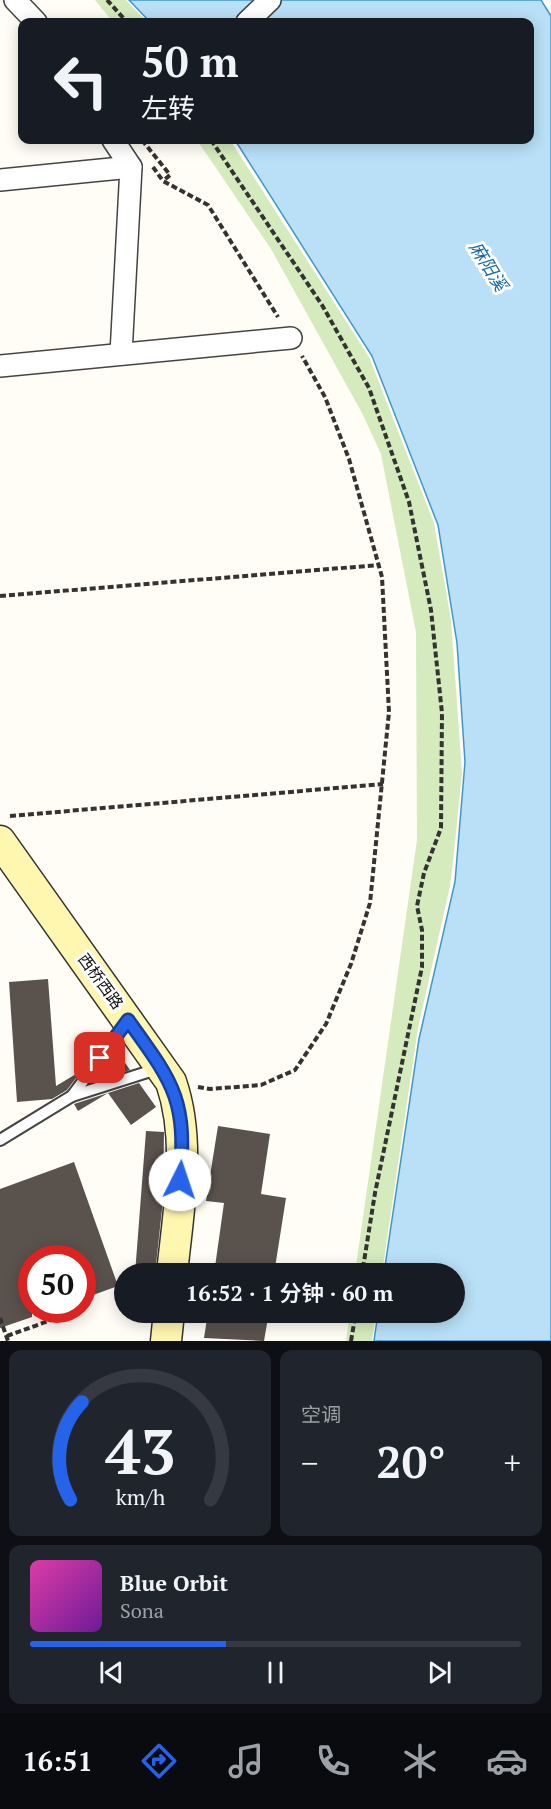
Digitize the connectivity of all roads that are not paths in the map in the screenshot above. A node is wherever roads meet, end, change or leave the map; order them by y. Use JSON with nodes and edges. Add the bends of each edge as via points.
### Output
{"nodes":[{"id":1,"x":15,"y":0,"type":"edge"},
{"id":2,"x":270,"y":0,"type":"edge"},
{"id":3,"x":32,"y":18,"type":"edge"},
{"id":4,"x":251,"y":18,"type":"edge"},
{"id":5,"x":116,"y":144,"type":"edge"},
{"id":6,"x":130,"y":167,"type":"junction"},
{"id":7,"x":0,"y":180,"type":"edge"},
{"id":8,"x":291,"y":338,"type":"road end"},
{"id":9,"x":121,"y":354,"type":"junction"},
{"id":10,"x":0,"y":366,"type":"edge"},
{"id":11,"x":0,"y":842,"type":"edge"},
{"id":12,"x":128,"y":1020,"type":"junction"},
{"id":13,"x":167,"y":1075,"type":"junction"},
{"id":14,"x":72,"y":1096,"type":"junction"},
{"id":15,"x":0,"y":1140,"type":"edge"},
{"id":16,"x":173,"y":1263,"type":"edge"},
{"id":17,"x":168,"y":1323,"type":"edge"},
{"id":18,"x":166,"y":1341,"type":"edge"}],
"edges":[{"from":1,"to":3,"type":"street"},
{"from":2,"to":4,"type":"street"},
{"from":5,"to":6,"type":"street"},
{"from":6,"to":7,"type":"street"},
{"from":6,"to":9,"type":"street"},
{"from":8,"to":9,"type":"street"},
{"from":9,"to":10,"type":"street"},
{"from":11,"to":12,"type":"main road","name":"西桥西路"},
{"from":12,"to":13,"type":"main road","name":"西桥西路"},
{"from":12,"to":14,"type":"lane"},
{"from":13,"to":14,"type":"lane"},
{"from":13,"to":16,"type":"main road","name":"西桥西路","via":[[182,1124]]},
{"from":14,"to":15,"type":"lane"},
{"from":17,"to":18,"type":"main road"}]}
